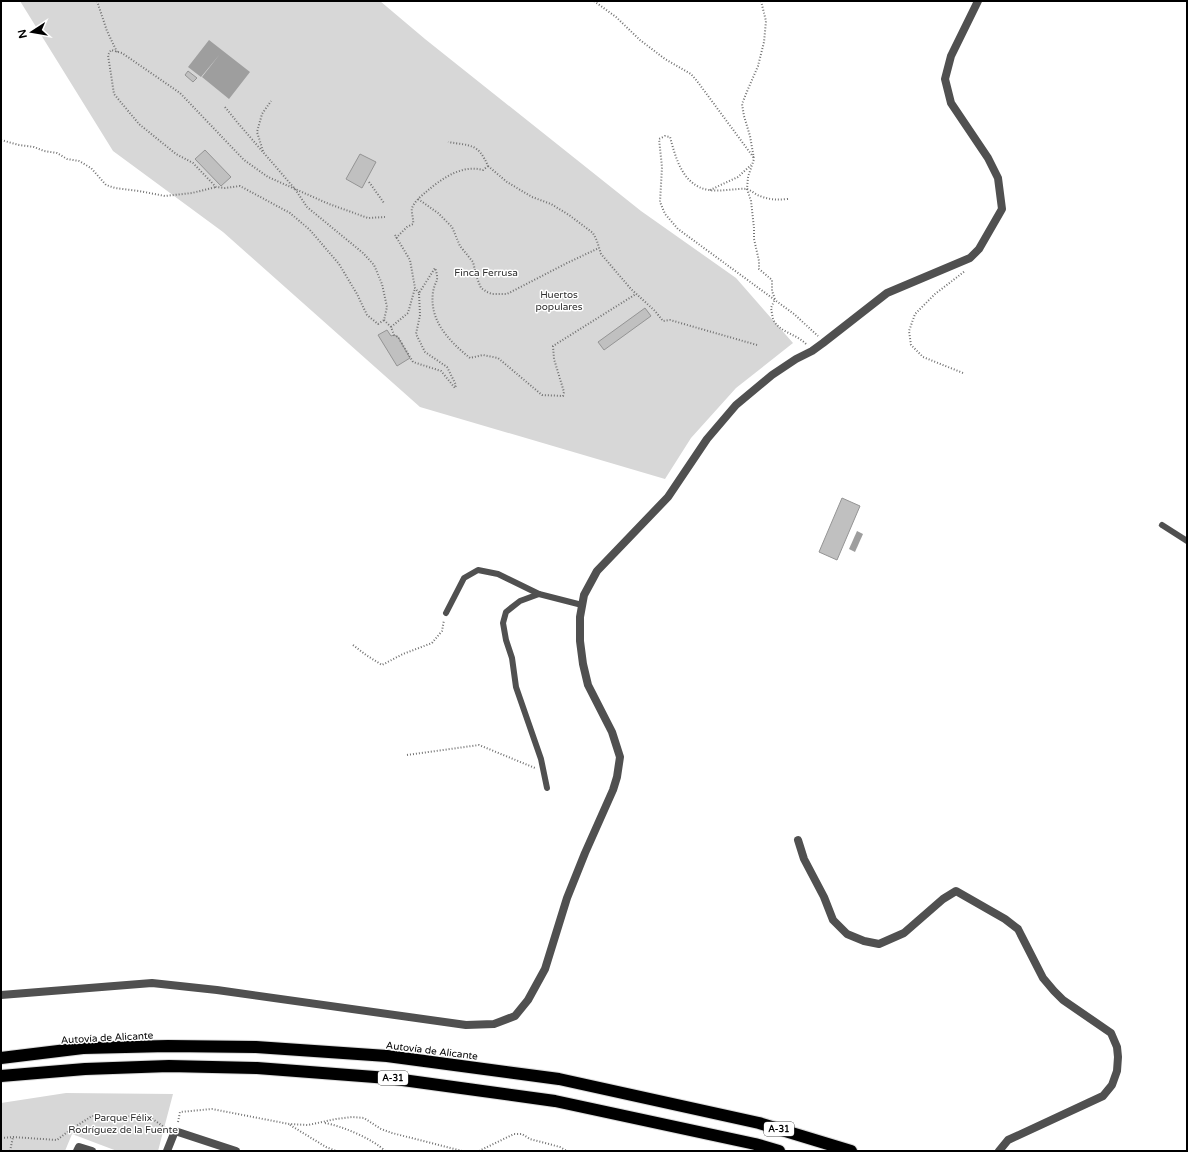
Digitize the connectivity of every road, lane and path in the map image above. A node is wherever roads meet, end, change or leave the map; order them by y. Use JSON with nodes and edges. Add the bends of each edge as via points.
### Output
{"nodes":[{"id":1,"x":98,"y":1,"type":"edge"},
{"id":2,"x":594,"y":1,"type":"edge"},
{"id":3,"x":761,"y":1,"type":"edge"},
{"id":4,"x":978,"y":1,"type":"edge"},
{"id":5,"x":117,"y":52,"type":"junction"},
{"id":6,"x":271,"y":101,"type":"dead end"},
{"id":7,"x":225,"y":107,"type":"dead end"},
{"id":8,"x":1,"y":140,"type":"edge"},
{"id":9,"x":448,"y":142,"type":"dead end"},
{"id":10,"x":263,"y":152,"type":"junction"},
{"id":11,"x":754,"y":159,"type":"junction"},
{"id":12,"x":752,"y":164,"type":"junction"},
{"id":13,"x":488,"y":166,"type":"junction"},
{"id":14,"x":369,"y":182,"type":"dead end"},
{"id":15,"x":216,"y":187,"type":"junction"},
{"id":16,"x":295,"y":189,"type":"junction"},
{"id":17,"x":747,"y":189,"type":"junction"},
{"id":18,"x":709,"y":190,"type":"junction"},
{"id":19,"x":418,"y":199,"type":"junction"},
{"id":20,"x":788,"y":199,"type":"dead end"},
{"id":21,"x":384,"y":203,"type":"dead end"},
{"id":22,"x":385,"y":217,"type":"dead end"},
{"id":23,"x":394,"y":235,"type":"dead end"},
{"id":24,"x":396,"y":238,"type":"junction"},
{"id":25,"x":599,"y":248,"type":"junction"},
{"id":26,"x":970,"y":258,"type":"junction"},
{"id":27,"x":415,"y":288,"type":"junction"},
{"id":28,"x":419,"y":293,"type":"junction"},
{"id":29,"x":636,"y":294,"type":"junction"},
{"id":30,"x":775,"y":299,"type":"junction"},
{"id":31,"x":384,"y":320,"type":"junction"},
{"id":32,"x":391,"y":327,"type":"junction"},
{"id":33,"x":823,"y":343,"type":"junction"},
{"id":34,"x":757,"y":345,"type":"dead end"},
{"id":35,"x":812,"y":351,"type":"junction"},
{"id":36,"x":963,"y":373,"type":"dead end"},
{"id":37,"x":1162,"y":525,"type":"dead end"},
{"id":38,"x":1187,"y":541,"type":"edge"},
{"id":39,"x":539,"y":594,"type":"junction"},
{"id":40,"x":582,"y":605,"type":"junction"},
{"id":41,"x":446,"y":613,"type":"joint"},
{"id":42,"x":353,"y":645,"type":"dead end"},
{"id":43,"x":407,"y":755,"type":"dead end"},
{"id":44,"x":543,"y":771,"type":"junction"},
{"id":45,"x":547,"y":788,"type":"dead end"},
{"id":46,"x":798,"y":840,"type":"dead end"},
{"id":47,"x":1,"y":995,"type":"edge"},
{"id":48,"x":1,"y":1058,"type":"edge"},
{"id":49,"x":1,"y":1076,"type":"edge"},
{"id":50,"x":323,"y":1122,"type":"junction"},
{"id":51,"x":289,"y":1124,"type":"junction"},
{"id":52,"x":175,"y":1132,"type":"junction"},
{"id":53,"x":13,"y":1137,"type":"junction"},
{"id":54,"x":1,"y":1138,"type":"edge"},
{"id":55,"x":10,"y":1151,"type":"edge"},
{"id":56,"x":77,"y":1151,"type":"edge"},
{"id":57,"x":92,"y":1151,"type":"edge"},
{"id":58,"x":168,"y":1151,"type":"edge"},
{"id":59,"x":236,"y":1151,"type":"edge"},
{"id":60,"x":336,"y":1151,"type":"edge"},
{"id":61,"x":385,"y":1151,"type":"edge"},
{"id":62,"x":462,"y":1151,"type":"edge"},
{"id":63,"x":479,"y":1151,"type":"edge"},
{"id":64,"x":567,"y":1151,"type":"edge"},
{"id":65,"x":779,"y":1151,"type":"edge"},
{"id":66,"x":851,"y":1151,"type":"edge"},
{"id":67,"x":999,"y":1151,"type":"edge"}],
"edges":[{"from":1,"to":5,"type":"path","via":[[107,31]]},
{"from":2,"to":11,"type":"path","via":[[616,17],[640,40],[690,74]]},
{"from":3,"to":11,"type":"path","via":[[766,21],[764,42],[758,66],[742,104]]},
{"from":4,"to":26,"type":"street","via":[[951,56],[945,79],[951,103],[988,158],[998,178],[1002,209],[979,249]]},
{"from":5,"to":15,"type":"path","via":[[111,50],[108,56],[114,94],[139,124],[176,154],[193,163]]},
{"from":5,"to":16,"type":"path","via":[[180,93],[244,160],[268,177]]},
{"from":6,"to":10,"type":"path","via":[[262,114],[257,132]]},
{"from":7,"to":10,"type":"path"},
{"from":8,"to":15,"type":"path","via":[[57,153],[67,159],[79,161],[91,168],[106,185],[114,188],[165,196]]},
{"from":9,"to":13,"type":"path","via":[[473,146],[483,155]]},
{"from":10,"to":16,"type":"path"},
{"from":11,"to":12,"type":"path"},
{"from":12,"to":17,"type":"path"},
{"from":12,"to":18,"type":"path","via":[[738,177]]},
{"from":13,"to":19,"type":"path","via":[[483,170],[468,169],[452,173],[438,181]]},
{"from":13,"to":25,"type":"path","via":[[513,186],[569,215],[593,233]]},
{"from":14,"to":21,"type":"path"},
{"from":15,"to":31,"type":"path","via":[[240,186],[290,213],[310,230],[339,264],[368,315],[378,324]]},
{"from":16,"to":22,"type":"path","via":[[368,218]]},
{"from":16,"to":31,"type":"path","via":[[307,207],[374,265],[382,284],[387,307]]},
{"from":17,"to":18,"type":"path"},
{"from":17,"to":20,"type":"path","via":[[776,200]]},
{"from":17,"to":30,"type":"path","via":[[760,261],[759,269],[772,280]]},
{"from":18,"to":30,"type":"path","via":[[694,185],[684,174],[670,137],[659,139],[662,167],[660,202],[665,214],[678,229]]},
{"from":19,"to":24,"type":"path","via":[[412,208],[413,224]]},
{"from":19,"to":25,"type":"path","via":[[452,227],[460,246],[473,262],[481,288],[492,294],[507,294]]},
{"from":23,"to":24,"type":"path"},
{"from":24,"to":27,"type":"path","via":[[410,260]]},
{"from":25,"to":29,"type":"path","via":[[601,254]]},
{"from":26,"to":33,"type":"street","via":[[887,294]]},
{"from":26,"to":36,"type":"path","via":[[968,269],[935,294],[915,314],[909,331],[911,345],[923,357]]},
{"from":27,"to":28,"type":"path"},
{"from":27,"to":32,"type":"path","via":[[408,313]]},
{"from":28,"to":29,"type":"path","via":[[434,268],[438,277],[433,292],[433,305],[442,330],[452,344],[470,358],[483,355],[498,358],[542,395],[556,396],[563,396],[564,392],[554,359],[553,346]]},
{"from":28,"to":32,"type":"path","via":[[420,315],[416,334],[425,352],[447,367],[456,385],[454,388],[441,371],[413,362]]},
{"from":29,"to":34,"type":"path","via":[[663,321],[670,320]]},
{"from":30,"to":33,"type":"path"},
{"from":30,"to":35,"type":"path","via":[[771,308],[774,321],[784,331],[800,338]]},
{"from":31,"to":32,"type":"path"},
{"from":33,"to":35,"type":"street"},
{"from":35,"to":40,"type":"street","via":[[772,375],[736,405],[707,439],[668,497],[597,571],[584,594]]},
{"from":37,"to":38,"type":"lane"},
{"from":39,"to":40,"type":"lane"},
{"from":39,"to":41,"type":"lane","via":[[498,574],[478,570],[464,578]]},
{"from":39,"to":44,"type":"lane","via":[[520,601],[506,612],[503,623],[516,687]]},
{"from":40,"to":47,"type":"street","via":[[580,617],[583,664],[588,685],[612,732],[620,757],[619,766],[613,790],[567,898],[545,969],[528,1000],[515,1016],[494,1024],[466,1025],[152,983]]},
{"from":41,"to":42,"type":"path","via":[[442,631],[432,643],[382,665]]},
{"from":43,"to":44,"type":"path","via":[[479,745]]},
{"from":44,"to":45,"type":"lane"},
{"from":46,"to":67,"type":"street","via":[[804,859],[833,920],[847,934],[879,944],[904,934],[943,899],[956,891],[1018,929],[1043,978],[1054,991],[1111,1033],[1117,1047],[1117,1071],[1112,1085],[1103,1096],[1008,1140]]},
{"from":48,"to":66,"type":"highway","name":"Autovía de Alicante","number":"A-31","via":[[84,1048],[168,1046],[256,1047],[387,1056],[559,1080],[759,1123]]},
{"from":49,"to":65,"type":"highway","number":"A-31","via":[[169,1066],[257,1068],[388,1078],[556,1100]]},
{"from":50,"to":51,"type":"path","via":[[308,1125]]},
{"from":50,"to":61,"type":"path","via":[[364,1137]]},
{"from":50,"to":62,"type":"path","via":[[364,1118],[392,1133]]},
{"from":51,"to":52,"type":"path","via":[[212,1109],[180,1112]]},
{"from":51,"to":60,"type":"path"},
{"from":52,"to":53,"type":"path","via":[[151,1118],[92,1116],[57,1140]]},
{"from":52,"to":58,"type":"street"},
{"from":52,"to":59,"type":"street"},
{"from":53,"to":54,"type":"path"},
{"from":53,"to":55,"type":"path"},
{"from":56,"to":57,"type":"street","via":[[79,1147]]},
{"from":63,"to":64,"type":"path","via":[[519,1133]]}]}
